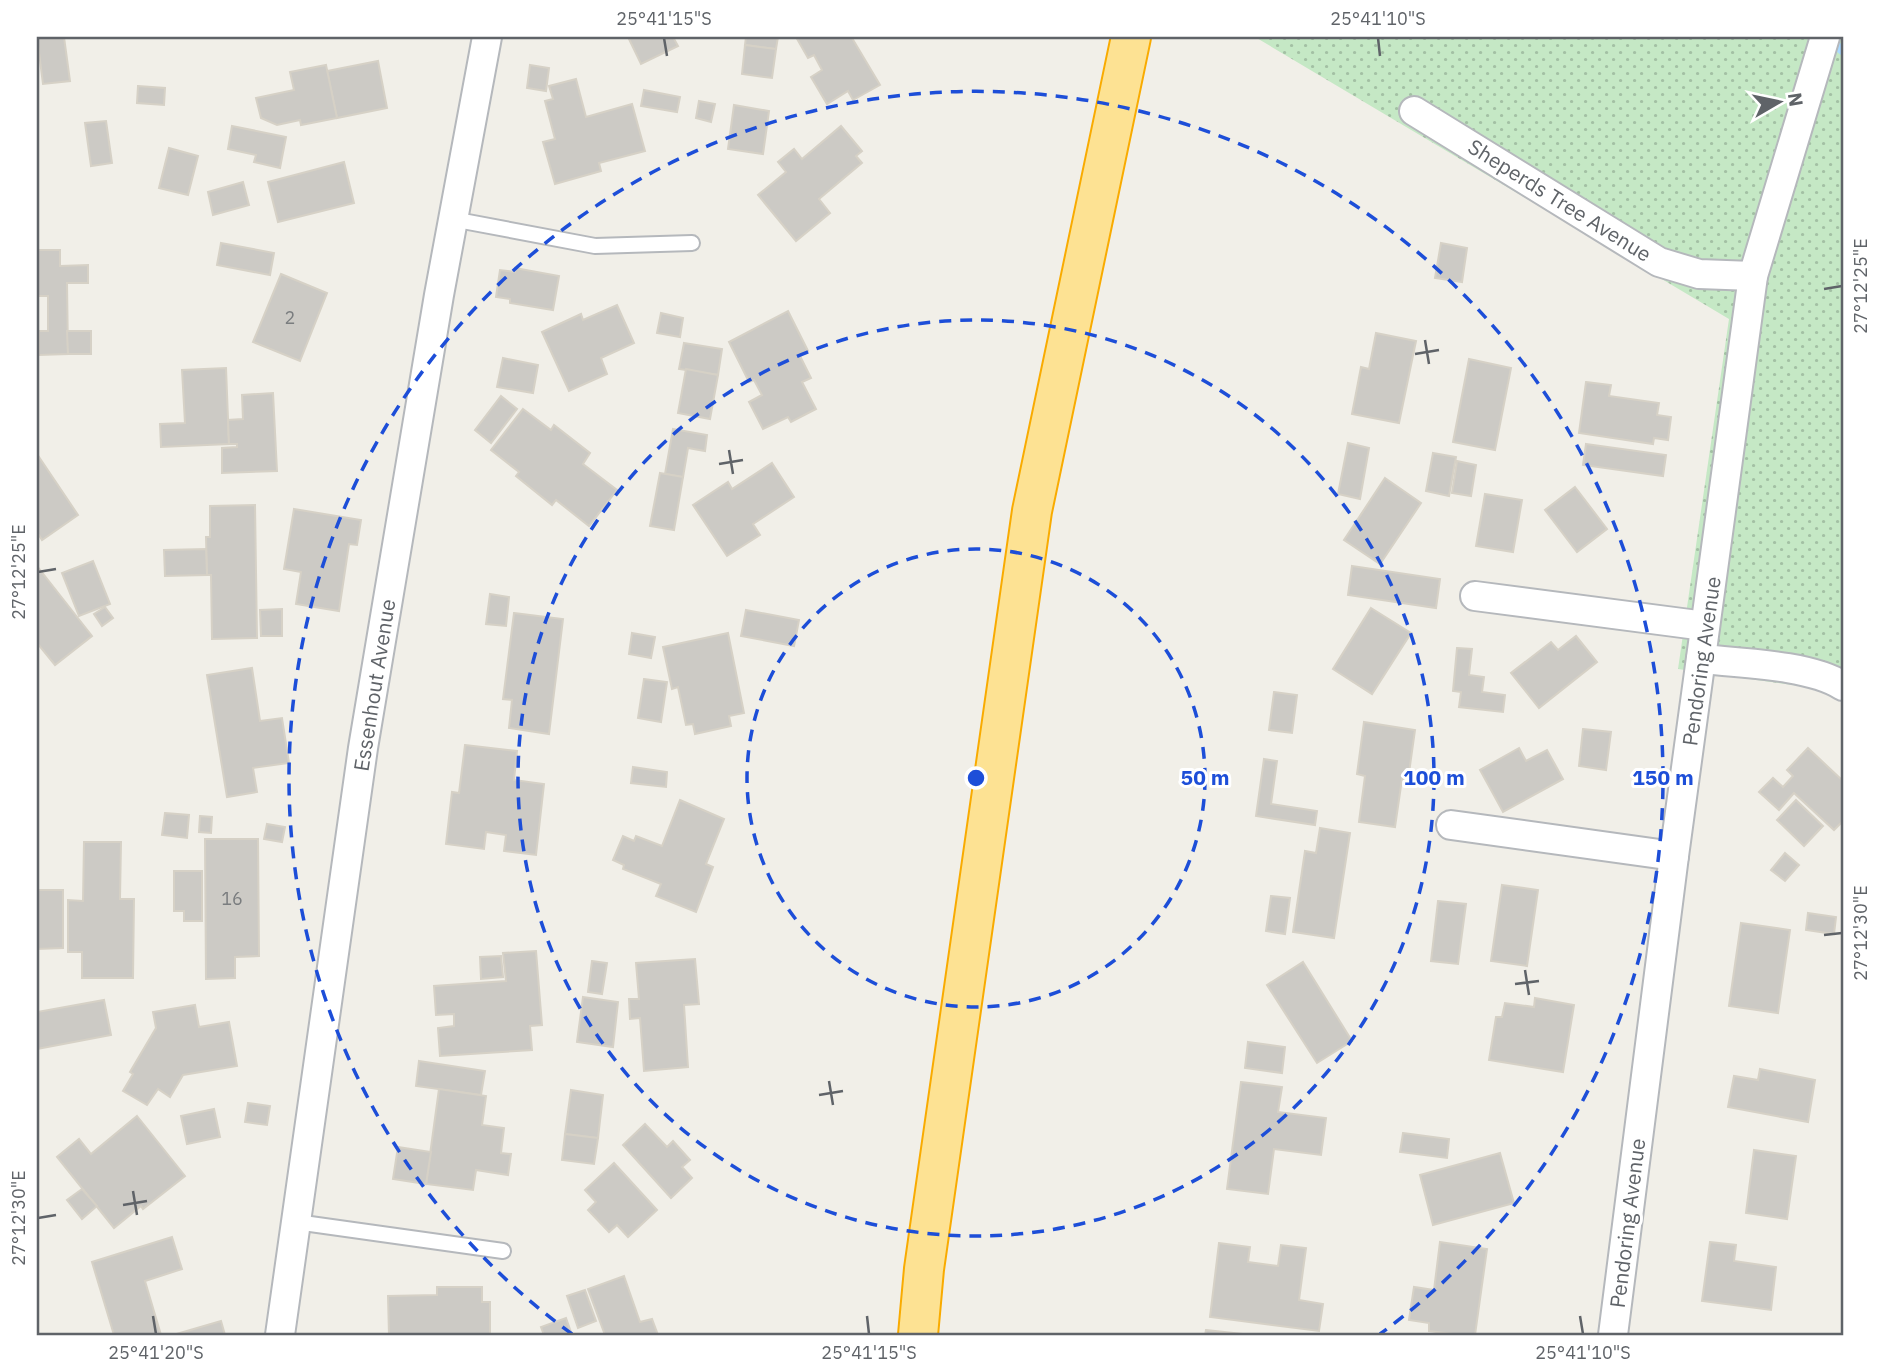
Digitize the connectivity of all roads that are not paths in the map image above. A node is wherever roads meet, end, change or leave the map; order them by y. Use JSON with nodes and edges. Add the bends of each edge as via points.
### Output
{"nodes":[{"id":1,"x":486,"y":37,"type":"edge"},
{"id":2,"x":1131,"y":37,"type":"edge"},
{"id":3,"x":1825,"y":37,"type":"edge"},
{"id":4,"x":1414,"y":111,"type":"dead end"},
{"id":5,"x":452,"y":219,"type":"junction"},
{"id":6,"x":692,"y":243,"type":"dead end"},
{"id":7,"x":1753,"y":276,"type":"junction"},
{"id":8,"x":1475,"y":596,"type":"dead end"},
{"id":9,"x":1705,"y":626,"type":"junction"},
{"id":10,"x":1701,"y":659,"type":"junction"},
{"id":11,"x":1843,"y":685,"type":"edge"},
{"id":12,"x":1451,"y":825,"type":"dead end"},
{"id":13,"x":1674,"y":856,"type":"junction"},
{"id":14,"x":296,"y":1222,"type":"junction"},
{"id":15,"x":503,"y":1251,"type":"dead end"},
{"id":16,"x":279,"y":1335,"type":"edge"},
{"id":17,"x":918,"y":1335,"type":"edge"},
{"id":18,"x":1613,"y":1335,"type":"edge"}],
"edges":[{"from":1,"to":5,"type":"street","name":"Essenhout Avenue"},
{"from":2,"to":17,"type":"highway","via":[[1032,511]]},
{"from":3,"to":7,"type":"street","name":"Pendoring Avenue"},
{"from":4,"to":7,"type":"street","name":"Sheperds Tree Avenue","via":[[1659,262],[1699,274]]},
{"from":5,"to":6,"type":"lane","via":[[595,246]]},
{"from":5,"to":14,"type":"street","name":"Essenhout Avenue","via":[[363,748]]},
{"from":7,"to":9,"type":"street","name":"Pendoring Avenue"},
{"from":8,"to":9,"type":"street"},
{"from":9,"to":10,"type":"street","name":"Pendoring Avenue"},
{"from":10,"to":11,"type":"street","via":[[1802,670]]},
{"from":10,"to":13,"type":"street","name":"Pendoring Avenue"},
{"from":12,"to":13,"type":"street"},
{"from":13,"to":18,"type":"street","name":"Pendoring Avenue"},
{"from":14,"to":15,"type":"lane"},
{"from":14,"to":16,"type":"street","name":"Essenhout Avenue"}]}
